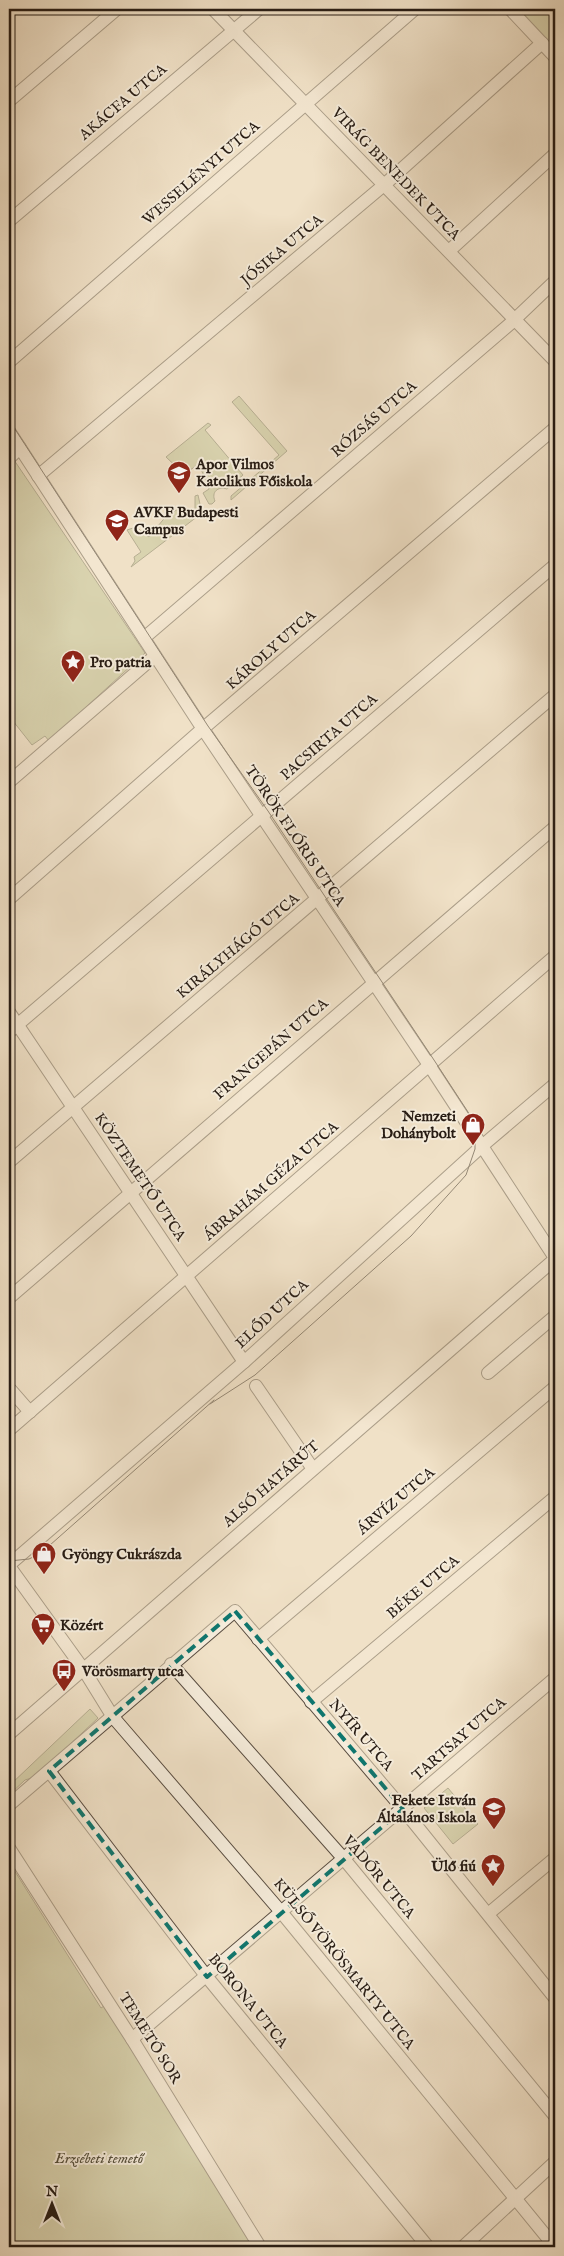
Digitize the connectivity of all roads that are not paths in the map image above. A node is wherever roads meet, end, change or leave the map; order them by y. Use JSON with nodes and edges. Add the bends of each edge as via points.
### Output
{"nodes":[{"id":1,"x":117,"y":9,"type":"edge"},
{"id":2,"x":213,"y":9,"type":"edge"},
{"id":3,"x":259,"y":9,"type":"edge"},
{"id":4,"x":415,"y":9,"type":"edge"},
{"id":5,"x":510,"y":9,"type":"edge"},
{"id":6,"x":234,"y":30,"type":"junction"},
{"id":7,"x":542,"y":43,"type":"junction"},
{"id":8,"x":555,"y":57,"type":"edge"},
{"id":9,"x":9,"y":101,"type":"edge"},
{"id":10,"x":305,"y":104,"type":"junction"},
{"id":11,"x":555,"y":154,"type":"edge"},
{"id":12,"x":384,"y":185,"type":"junction"},
{"id":13,"x":9,"y":221,"type":"edge"},
{"id":14,"x":449,"y":251,"type":"junction"},
{"id":15,"x":555,"y":281,"type":"edge"},
{"id":16,"x":514,"y":319,"type":"junction"},
{"id":17,"x":555,"y":361,"type":"edge"},
{"id":18,"x":9,"y":362,"type":"edge"},
{"id":19,"x":555,"y":428,"type":"edge"},
{"id":20,"x":9,"y":431,"type":"edge"},
{"id":21,"x":20,"y":448,"type":"junction"},
{"id":22,"x":9,"y":458,"type":"edge"},
{"id":23,"x":38,"y":476,"type":"junction"},
{"id":24,"x":555,"y":565,"type":"edge"},
{"id":25,"x":144,"y":638,"type":"junction"},
{"id":26,"x":155,"y":656,"type":"junction"},
{"id":27,"x":555,"y":695,"type":"edge"},
{"id":28,"x":203,"y":729,"type":"junction"},
{"id":29,"x":9,"y":782,"type":"edge"},
{"id":30,"x":262,"y":816,"type":"junction"},
{"id":31,"x":555,"y":827,"type":"edge"},
{"id":32,"x":9,"y":899,"type":"edge"},
{"id":33,"x":318,"y":899,"type":"junction"},
{"id":34,"x":555,"y":956,"type":"edge"},
{"id":35,"x":374,"y":982,"type":"junction"},
{"id":36,"x":9,"y":1012,"type":"edge"},
{"id":37,"x":13,"y":1028,"type":"edge"},
{"id":38,"x":429,"y":1065,"type":"junction"},
{"id":39,"x":555,"y":1084,"type":"edge"},
{"id":40,"x":72,"y":1107,"type":"junction"},
{"id":41,"x":482,"y":1146,"type":"junction"},
{"id":42,"x":9,"y":1162,"type":"edge"},
{"id":43,"x":131,"y":1191,"type":"junction"},
{"id":44,"x":555,"y":1258,"type":"edge"},
{"id":45,"x":187,"y":1276,"type":"junction"},
{"id":46,"x":9,"y":1298,"type":"edge"},
{"id":47,"x":555,"y":1316,"type":"edge"},
{"id":48,"x":244,"y":1362,"type":"junction"},
{"id":49,"x":488,"y":1373,"type":"dead end"},
{"id":50,"x":256,"y":1386,"type":"dead end"},
{"id":51,"x":555,"y":1386,"type":"edge"},
{"id":52,"x":9,"y":1388,"type":"edge"},
{"id":53,"x":30,"y":1412,"type":"junction"},
{"id":54,"x":9,"y":1430,"type":"edge"},
{"id":55,"x":313,"y":1469,"type":"junction"},
{"id":56,"x":555,"y":1497,"type":"edge"},
{"id":57,"x":9,"y":1566,"type":"edge"},
{"id":58,"x":258,"y":1640,"type":"junction"},
{"id":59,"x":171,"y":1664,"type":"junction"},
{"id":60,"x":84,"y":1670,"type":"junction"},
{"id":61,"x":555,"y":1678,"type":"edge"},
{"id":62,"x":311,"y":1702,"type":"junction"},
{"id":63,"x":113,"y":1717,"type":"junction"},
{"id":64,"x":9,"y":1734,"type":"edge"},
{"id":65,"x":49,"y":1771,"type":"junction"},
{"id":66,"x":9,"y":1805,"type":"edge"},
{"id":67,"x":403,"y":1809,"type":"junction"},
{"id":68,"x":9,"y":1848,"type":"edge"},
{"id":69,"x":555,"y":1858,"type":"edge"},
{"id":70,"x":344,"y":1859,"type":"junction"},
{"id":71,"x":282,"y":1913,"type":"junction"},
{"id":72,"x":488,"y":1914,"type":"junction"},
{"id":73,"x":207,"y":1977,"type":"junction"},
{"id":74,"x":555,"y":1998,"type":"edge"},
{"id":75,"x":132,"y":2039,"type":"junction"},
{"id":76,"x":555,"y":2116,"type":"edge"},
{"id":77,"x":555,"y":2162,"type":"edge"},
{"id":78,"x":515,"y":2199,"type":"junction"},
{"id":79,"x":260,"y":2247,"type":"edge"},
{"id":80,"x":428,"y":2247,"type":"edge"},
{"id":81,"x":463,"y":2247,"type":"edge"},
{"id":82,"x":555,"y":2247,"type":"edge"}],
"edges":[{"from":1,"to":9,"type":"street"},
{"from":2,"to":6,"type":"street","name":"VIRÁG BENEDEK UTCA"},
{"from":3,"to":6,"type":"street","name":"AKÁCFA UTCA"},
{"from":4,"to":10,"type":"street","name":"WESSELÉNYI UTCA"},
{"from":5,"to":7,"type":"street"},
{"from":6,"to":10,"type":"street","name":"VIRÁG BENEDEK UTCA"},
{"from":6,"to":13,"type":"street","name":"AKÁCFA UTCA"},
{"from":7,"to":8,"type":"street"},
{"from":7,"to":12,"type":"street","name":"JÓSIKA UTCA"},
{"from":10,"to":12,"type":"street","name":"VIRÁG BENEDEK UTCA"},
{"from":10,"to":18,"type":"street","name":"WESSELÉNYI UTCA"},
{"from":11,"to":14,"type":"street"},
{"from":12,"to":14,"type":"street","name":"VIRÁG BENEDEK UTCA"},
{"from":12,"to":23,"type":"street","name":"JÓSIKA UTCA"},
{"from":14,"to":16,"type":"street","name":"VIRÁG BENEDEK UTCA"},
{"from":15,"to":16,"type":"street","name":"RÓZSÁS UTCA"},
{"from":16,"to":17,"type":"street","name":"VIRÁG BENEDEK UTCA"},
{"from":16,"to":25,"type":"street","name":"RÓZSÁS UTCA"},
{"from":19,"to":28,"type":"street","name":"KÁROLY UTCA"},
{"from":20,"to":21,"type":"street","name":"TÖRÖK FLÓRIS UTCA"},
{"from":21,"to":22,"type":"street"},
{"from":21,"to":23,"type":"street","name":"TÖRÖK FLÓRIS UTCA"},
{"from":23,"to":25,"type":"street","name":"TÖRÖK FLÓRIS UTCA"},
{"from":24,"to":30,"type":"street","name":"PACSIRTA UTCA"},
{"from":25,"to":26,"type":"street","name":"TÖRÖK FLÓRIS UTCA"},
{"from":26,"to":28,"type":"street","name":"TÖRÖK FLÓRIS UTCA"},
{"from":26,"to":29,"type":"street"},
{"from":27,"to":33,"type":"street","name":"KIRÁLYHÁGÓ UTCA"},
{"from":28,"to":30,"type":"street","name":"TÖRÖK FLÓRIS UTCA"},
{"from":28,"to":32,"type":"street","name":"KÁROLY UTCA"},
{"from":30,"to":33,"type":"street","name":"TÖRÖK FLÓRIS UTCA"},
{"from":30,"to":37,"type":"street","name":"PACSIRTA UTCA"},
{"from":31,"to":35,"type":"street","name":"FRANGEPÁN UTCA"},
{"from":33,"to":35,"type":"street","name":"TÖRÖK FLÓRIS UTCA"},
{"from":33,"to":40,"type":"street","name":"KIRÁLYHÁGÓ UTCA"},
{"from":34,"to":38,"type":"street","name":"ÁBRAHÁM GÉZA UTCA"},
{"from":35,"to":38,"type":"street","name":"TÖRÖK FLÓRIS UTCA"},
{"from":35,"to":43,"type":"street","name":"FRANGEPÁN UTCA"},
{"from":36,"to":37,"type":"street","name":"KÖZTEMETŐ UTCA"},
{"from":37,"to":40,"type":"street","name":"KÖZTEMETŐ UTCA"},
{"from":38,"to":41,"type":"street","name":"TÖRÖK FLÓRIS UTCA"},
{"from":38,"to":45,"type":"street","name":"ÁBRAHÁM GÉZA UTCA"},
{"from":39,"to":41,"type":"street","name":"ELŐD UTCA"},
{"from":40,"to":42,"type":"street","name":"KIRÁLYHÁGÓ UTCA"},
{"from":40,"to":43,"type":"street","name":"KÖZTEMETŐ UTCA"},
{"from":41,"to":44,"type":"street","name":"TÖRÖK FLÓRIS UTCA"},
{"from":41,"to":48,"type":"street","name":"ELŐD UTCA"},
{"from":43,"to":45,"type":"street","name":"KÖZTEMETŐ UTCA"},
{"from":43,"to":46,"type":"street","name":"FRANGEPÁN UTCA"},
{"from":44,"to":55,"type":"street","name":"ALSÓ HATÁRÚT"},
{"from":45,"to":48,"type":"street","name":"KÖZTEMETŐ UTCA"},
{"from":45,"to":53,"type":"street","name":"ÁBRAHÁM GÉZA UTCA"},
{"from":47,"to":49,"type":"street"},
{"from":48,"to":57,"type":"street","name":"ELŐD UTCA"},
{"from":50,"to":55,"type":"street"},
{"from":51,"to":58,"type":"street","name":"ÁRVÍZ UTCA"},
{"from":52,"to":53,"type":"street"},
{"from":53,"to":54,"type":"street","name":"ÁBRAHÁM GÉZA UTCA"},
{"from":55,"to":60,"type":"street","name":"ALSÓ HATÁRÚT"},
{"from":56,"to":62,"type":"street","name":"BÉKE UTCA"},
{"from":57,"to":60,"type":"street"},
{"from":58,"to":59,"type":"street","name":"NYÍR UTCA","via":[[235,1611]]},
{"from":58,"to":62,"type":"street","name":"NYÍR UTCA"},
{"from":59,"to":63,"type":"street"},
{"from":59,"to":70,"type":"street","name":"VADŐR UTCA"},
{"from":60,"to":63,"type":"street","name":"KÜLSŐ VÖRÖSMARTY UTCA"},
{"from":60,"to":64,"type":"street","name":"ALSÓ HATÁRÚT"},
{"from":61,"to":67,"type":"street","name":"TARTSAY UTCA"},
{"from":62,"to":67,"type":"street","name":"NYÍR UTCA"},
{"from":63,"to":65,"type":"street"},
{"from":63,"to":71,"type":"street","name":"KÜLSŐ VÖRÖSMARTY UTCA"},
{"from":65,"to":66,"type":"street"},
{"from":65,"to":73,"type":"street","name":"BORONA UTCA"},
{"from":67,"to":70,"type":"street","name":"TARTSAY UTCA"},
{"from":67,"to":72,"type":"street","name":"NYÍR UTCA"},
{"from":68,"to":75,"type":"street","name":"TEMETŐ SOR"},
{"from":69,"to":72,"type":"street"},
{"from":70,"to":71,"type":"street","name":"TARTSAY UTCA"},
{"from":70,"to":76,"type":"street","name":"VADŐR UTCA"},
{"from":71,"to":73,"type":"street","name":"TARTSAY UTCA"},
{"from":71,"to":78,"type":"street","name":"KÜLSŐ VÖRÖSMARTY UTCA"},
{"from":72,"to":74,"type":"street","name":"NYÍR UTCA"},
{"from":73,"to":75,"type":"street","name":"TARTSAY UTCA"},
{"from":73,"to":80,"type":"street","name":"BORONA UTCA"},
{"from":75,"to":79,"type":"street","name":"TEMETŐ SOR"},
{"from":77,"to":78,"type":"street"},
{"from":78,"to":81,"type":"street"},
{"from":78,"to":82,"type":"street","name":"KÜLSŐ VÖRÖSMARTY UTCA"}]}
